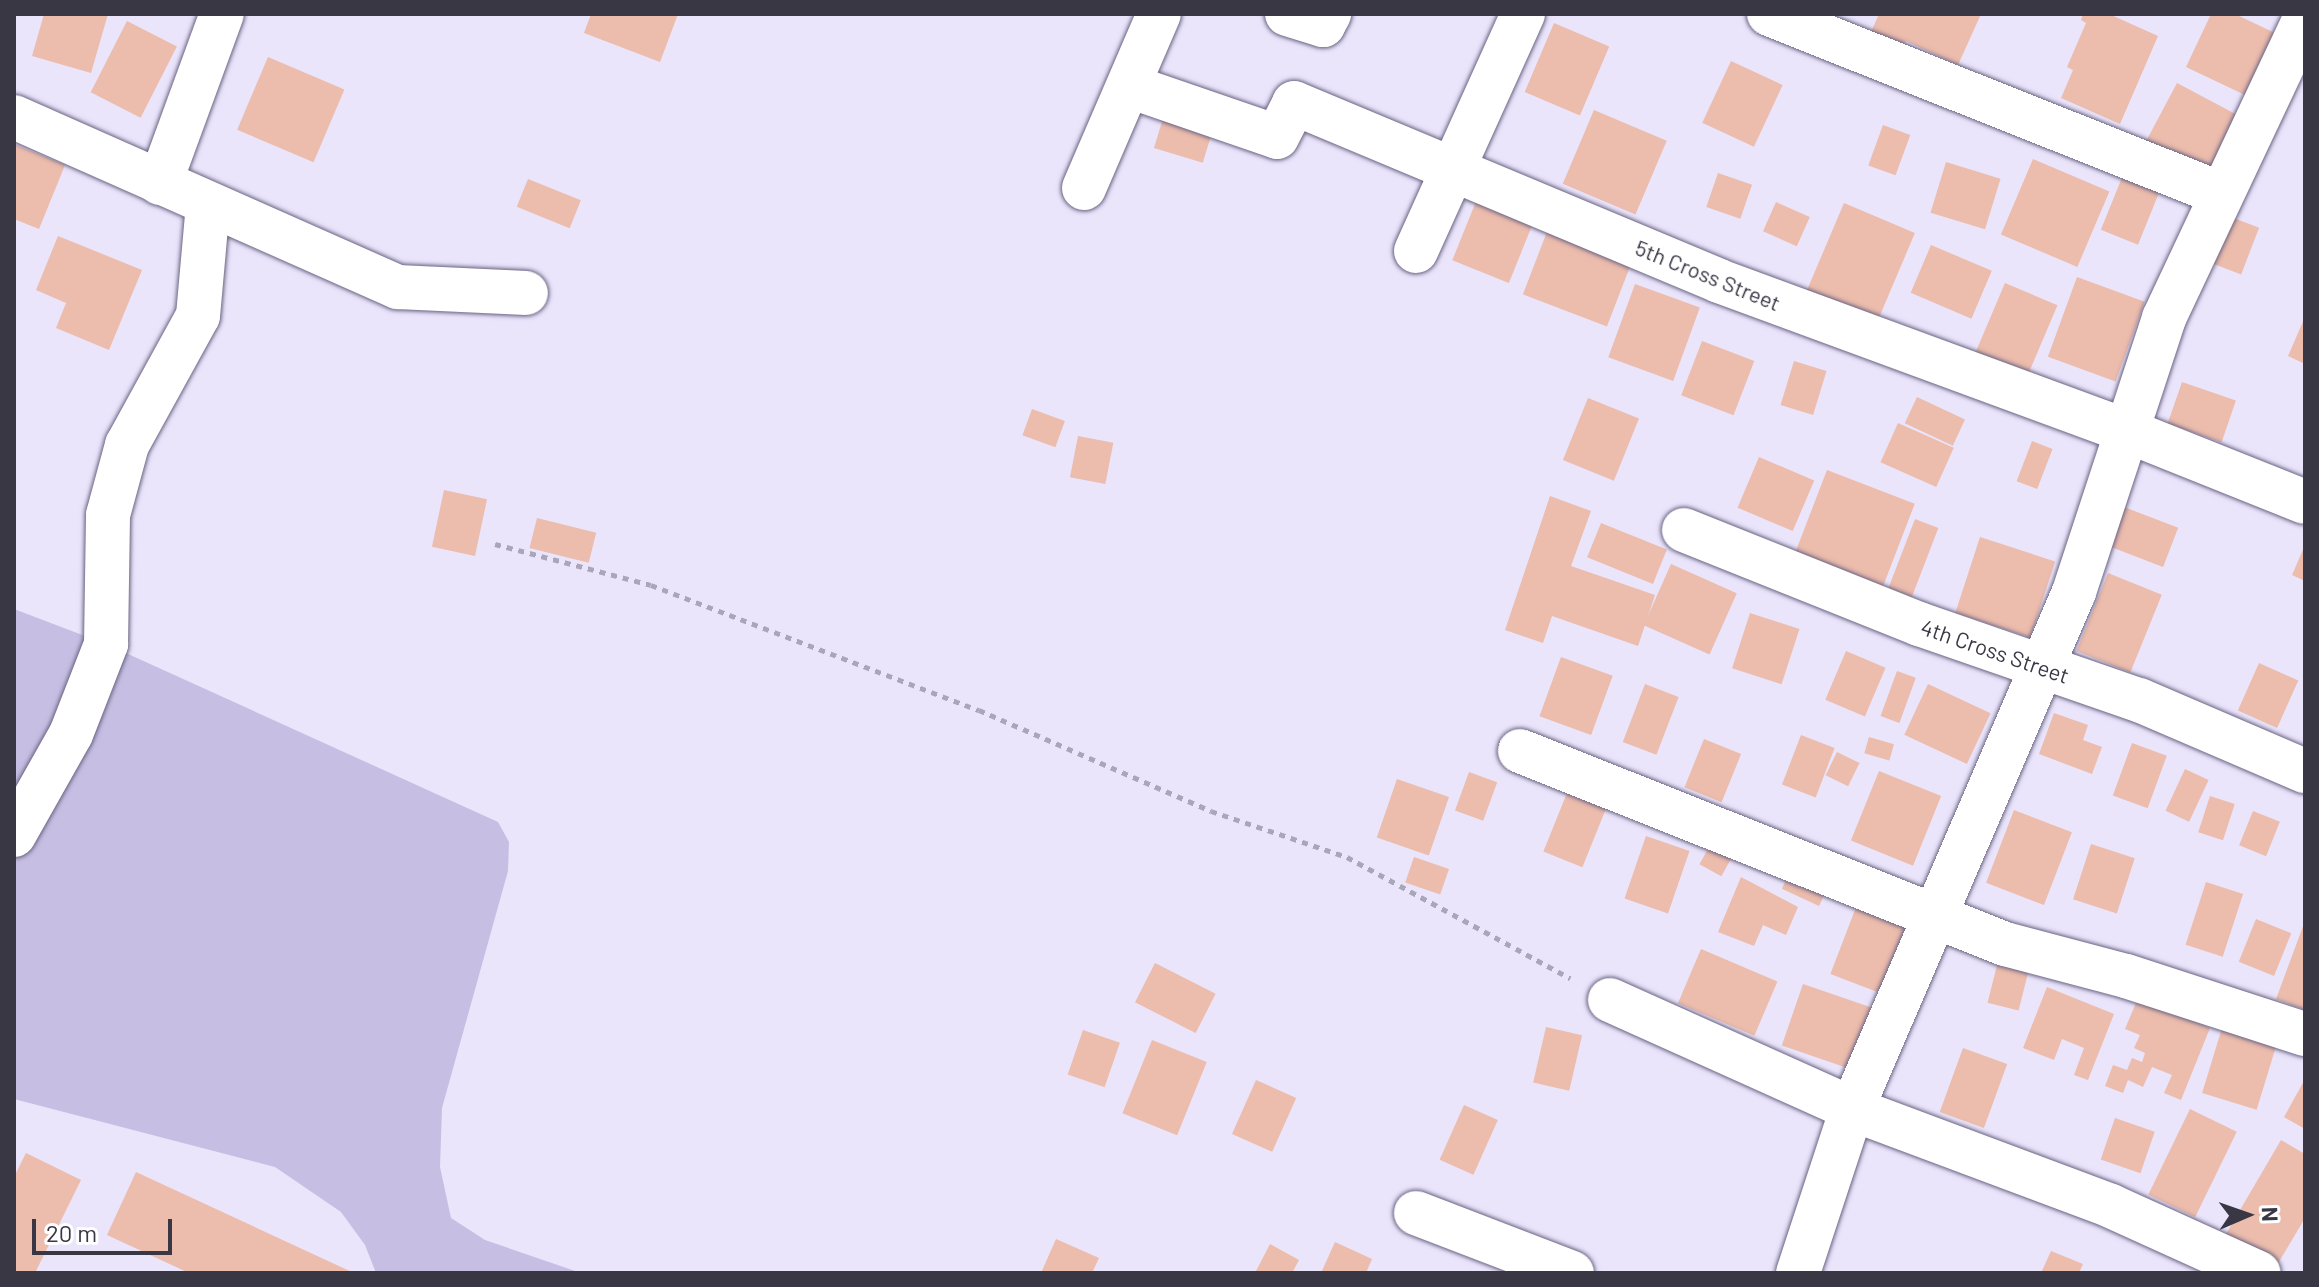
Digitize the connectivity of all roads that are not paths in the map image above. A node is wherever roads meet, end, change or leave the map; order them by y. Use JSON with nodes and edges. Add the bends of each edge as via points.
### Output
{"nodes":[{"id":1,"x":222,"y":14,"type":"edge"},
{"id":2,"x":1159,"y":14,"type":"edge"},
{"id":3,"x":1287,"y":14,"type":"edge"},
{"id":4,"x":1329,"y":14,"type":"edge"},
{"id":5,"x":1523,"y":14,"type":"edge"},
{"id":6,"x":1769,"y":14,"type":"edge"},
{"id":7,"x":2305,"y":19,"type":"edge"},
{"id":8,"x":1132,"y":87,"type":"junction"},
{"id":9,"x":14,"y":117,"type":"edge"},
{"id":10,"x":1452,"y":170,"type":"junction"},
{"id":11,"x":160,"y":183,"type":"junction"},
{"id":12,"x":1084,"y":188,"type":"dead end"},
{"id":13,"x":2222,"y":194,"type":"junction"},
{"id":14,"x":208,"y":204,"type":"junction"},
{"id":15,"x":1416,"y":251,"type":"dead end"},
{"id":16,"x":526,"y":293,"type":"dead end"},
{"id":17,"x":2130,"y":432,"type":"junction"},
{"id":18,"x":2305,"y":502,"type":"edge"},
{"id":19,"x":1684,"y":530,"type":"dead end"},
{"id":20,"x":2042,"y":669,"type":"junction"},
{"id":21,"x":1520,"y":751,"type":"dead end"},
{"id":22,"x":2305,"y":771,"type":"edge"},
{"id":23,"x":14,"y":835,"type":"edge"},
{"id":24,"x":1933,"y":913,"type":"junction"},
{"id":25,"x":1610,"y":1000,"type":"road end"},
{"id":26,"x":2305,"y":1034,"type":"edge"},
{"id":27,"x":1852,"y":1109,"type":"junction"},
{"id":28,"x":1416,"y":1213,"type":"dead end"},
{"id":29,"x":1572,"y":1273,"type":"edge"},
{"id":30,"x":1798,"y":1273,"type":"edge"},
{"id":31,"x":2259,"y":1273,"type":"edge"}],
"edges":[{"from":1,"to":11,"type":"street"},
{"from":2,"to":8,"type":"street"},
{"from":3,"to":4,"type":"street","via":[[1323,25]]},
{"from":5,"to":10,"type":"street"},
{"from":6,"to":13,"type":"street"},
{"from":7,"to":13,"type":"street"},
{"from":8,"to":10,"type":"street","name":"5th Cross Street","via":[[1277,137],[1294,103]]},
{"from":8,"to":12,"type":"street"},
{"from":9,"to":11,"type":"street"},
{"from":10,"to":15,"type":"street"},
{"from":10,"to":17,"type":"street","name":"5th Cross Street","via":[[1719,281]]},
{"from":11,"to":14,"type":"street"},
{"from":13,"to":17,"type":"street","via":[[2164,318]]},
{"from":14,"to":16,"type":"street","via":[[398,287]]},
{"from":14,"to":23,"type":"street","via":[[198,316],[127,445],[108,515],[106,644],[71,734]]},
{"from":17,"to":18,"type":"street","name":"5th Cross Street"},
{"from":17,"to":20,"type":"street"},
{"from":19,"to":20,"type":"street","name":"4th Cross Street","via":[[1784,574]]},
{"from":20,"to":22,"type":"street","name":"4th Cross Street","via":[[2139,700]]},
{"from":20,"to":24,"type":"street"},
{"from":21,"to":24,"type":"street"},
{"from":24,"to":26,"type":"street","via":[[2005,944],[2126,976]]},
{"from":24,"to":27,"type":"street"},
{"from":25,"to":27,"type":"street"},
{"from":27,"to":30,"type":"street"},
{"from":27,"to":31,"type":"street","via":[[2111,1206]]},
{"from":28,"to":29,"type":"street"}]}
